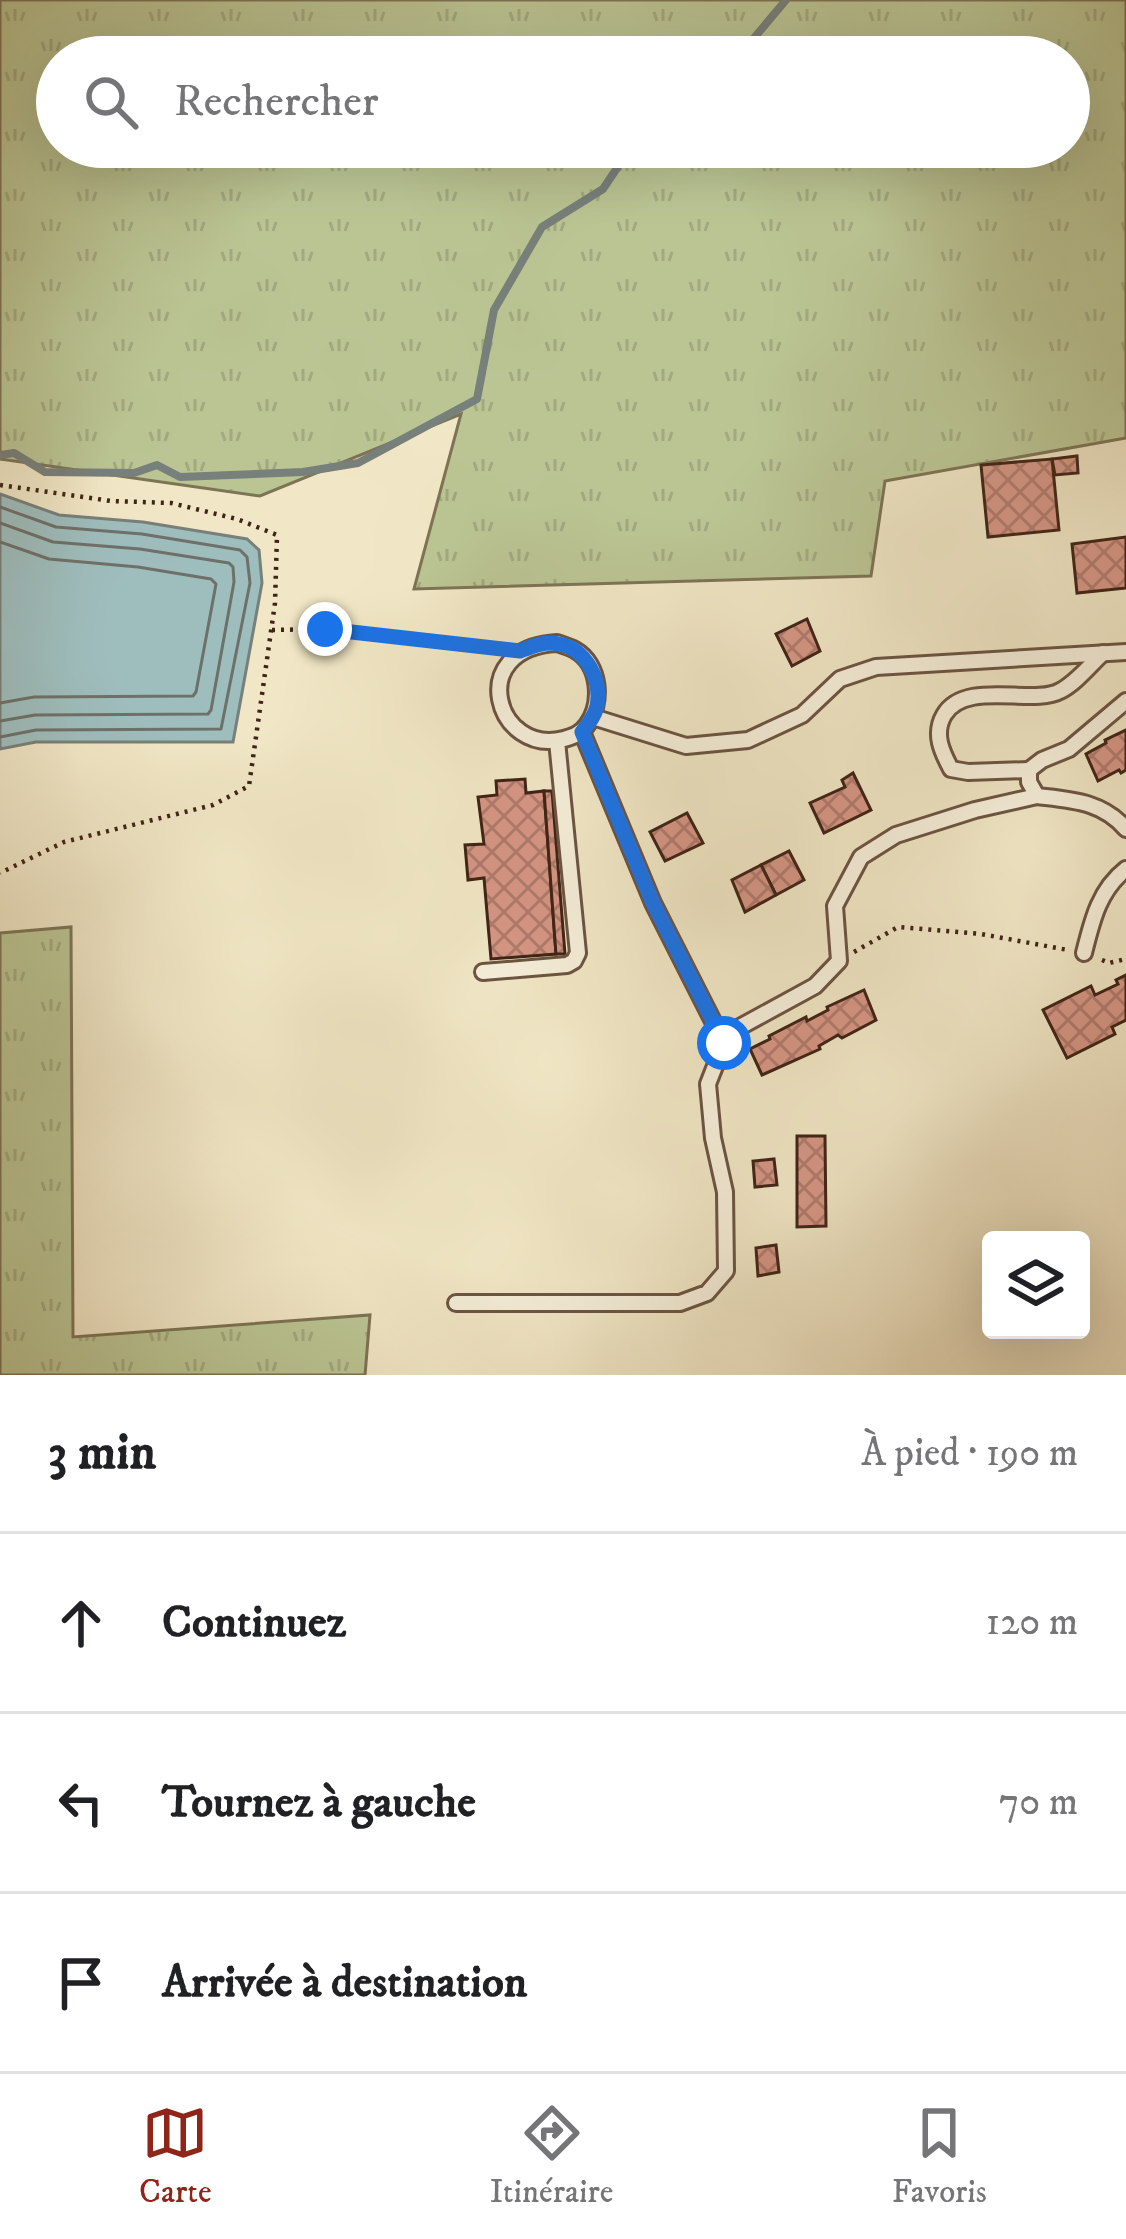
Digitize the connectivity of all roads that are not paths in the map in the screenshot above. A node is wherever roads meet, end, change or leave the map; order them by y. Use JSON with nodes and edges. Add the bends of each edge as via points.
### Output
{"nodes":[{"id":1,"x":1126,"y":652,"type":"edge"},
{"id":2,"x":1103,"y":653,"type":"junction"},
{"id":3,"x":1126,"y":701,"type":"edge"},
{"id":4,"x":593,"y":717,"type":"junction"},
{"id":5,"x":582,"y":732,"type":"junction"},
{"id":6,"x":557,"y":741,"type":"junction"},
{"id":7,"x":1029,"y":770,"type":"junction"},
{"id":8,"x":1036,"y":796,"type":"junction"},
{"id":9,"x":1126,"y":829,"type":"edge"},
{"id":10,"x":1126,"y":868,"type":"edge"},
{"id":11,"x":1084,"y":953,"type":"road end"},
{"id":12,"x":483,"y":972,"type":"dead end"},
{"id":13,"x":724,"y":1043,"type":"junction"},
{"id":14,"x":456,"y":1303,"type":"dead end"}],
"edges":[{"from":1,"to":2,"type":"lane"},
{"from":2,"to":4,"type":"lane","via":[[876,667],[841,680],[802,715],[748,740],[686,746]]},
{"from":2,"to":7,"type":"lane","via":[[1058,693],[969,697],[942,717],[938,734],[952,769]]},
{"from":3,"to":7,"type":"lane","via":[[1069,749]]},
{"from":4,"to":5,"type":"lane"},
{"from":4,"to":6,"type":"lane","via":[[596,684],[577,650],[557,643],[520,651],[498,690],[504,714],[523,732]]},
{"from":5,"to":6,"type":"lane"},
{"from":5,"to":13,"type":"lane","via":[[653,903]]},
{"from":6,"to":12,"type":"lane","via":[[578,953],[567,965]]},
{"from":7,"to":8,"type":"lane"},
{"from":8,"to":9,"type":"lane","via":[[1093,803]]},
{"from":8,"to":13,"type":"lane","via":[[896,836],[861,857],[835,906],[839,961],[815,986]]},
{"from":10,"to":11,"type":"lane","via":[[1096,905]]},
{"from":13,"to":14,"type":"lane","via":[[708,1084],[725,1192],[726,1271],[707,1293],[680,1303]]}]}
